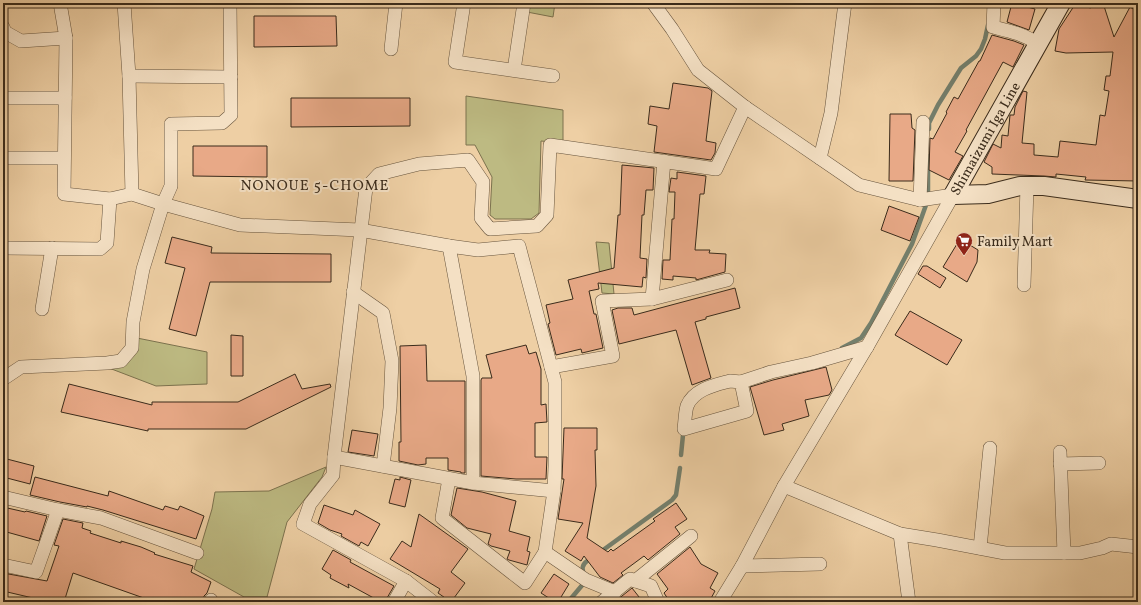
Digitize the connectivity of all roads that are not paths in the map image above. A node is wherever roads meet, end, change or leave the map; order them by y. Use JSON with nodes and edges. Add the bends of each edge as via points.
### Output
{"nodes":[{"id":1,"x":60,"y":3,"type":"edge"},
{"id":2,"x":124,"y":3,"type":"edge"},
{"id":3,"x":230,"y":3,"type":"edge"},
{"id":4,"x":396,"y":3,"type":"edge"},
{"id":5,"x":464,"y":3,"type":"edge"},
{"id":6,"x":524,"y":3,"type":"edge"},
{"id":7,"x":652,"y":3,"type":"edge"},
{"id":8,"x":845,"y":3,"type":"edge"},
{"id":9,"x":994,"y":3,"type":"edge"},
{"id":10,"x":1061,"y":3,"type":"edge"},
{"id":11,"x":3,"y":27,"type":"edge"},
{"id":12,"x":66,"y":38,"type":"junction"},
{"id":13,"x":1038,"y":44,"type":"junction"},
{"id":14,"x":391,"y":49,"type":"dead end"},
{"id":15,"x":514,"y":70,"type":"junction"},
{"id":16,"x":129,"y":76,"type":"junction"},
{"id":17,"x":553,"y":76,"type":"dead end"},
{"id":18,"x":231,"y":77,"type":"junction"},
{"id":19,"x":7,"y":98,"type":"dead end"},
{"id":20,"x":65,"y":98,"type":"junction"},
{"id":21,"x":745,"y":107,"type":"junction"},
{"id":22,"x":923,"y":122,"type":"dead end"},
{"id":23,"x":4,"y":158,"type":"edge"},
{"id":24,"x":64,"y":158,"type":"junction"},
{"id":25,"x":820,"y":158,"type":"junction"},
{"id":26,"x":664,"y":161,"type":"junction"},
{"id":27,"x":1027,"y":186,"type":"junction"},
{"id":28,"x":132,"y":194,"type":"junction"},
{"id":29,"x":953,"y":194,"type":"junction"},
{"id":30,"x":110,"y":199,"type":"junction"},
{"id":31,"x":1138,"y":199,"type":"edge"},
{"id":32,"x":920,"y":200,"type":"junction"},
{"id":33,"x":163,"y":204,"type":"junction"},
{"id":34,"x":360,"y":230,"type":"junction"},
{"id":35,"x":449,"y":246,"type":"junction"},
{"id":36,"x":3,"y":248,"type":"edge"},
{"id":37,"x":52,"y":248,"type":"junction"},
{"id":38,"x":727,"y":280,"type":"dead end"},
{"id":39,"x":1024,"y":285,"type":"dead end"},
{"id":40,"x":353,"y":292,"type":"junction"},
{"id":41,"x":652,"y":299,"type":"junction"},
{"id":42,"x":42,"y":309,"type":"dead end"},
{"id":43,"x":867,"y":347,"type":"junction"},
{"id":44,"x":551,"y":367,"type":"junction"},
{"id":45,"x":3,"y":379,"type":"edge"},
{"id":46,"x":741,"y":382,"type":"junction"},
{"id":47,"x":990,"y":448,"type":"dead end"},
{"id":48,"x":334,"y":457,"type":"junction"},
{"id":49,"x":1099,"y":462,"type":"dead end"},
{"id":50,"x":383,"y":466,"type":"junction"},
{"id":51,"x":449,"y":479,"type":"junction"},
{"id":52,"x":473,"y":483,"type":"junction"},
{"id":53,"x":784,"y":486,"type":"junction"},
{"id":54,"x":554,"y":491,"type":"junction"},
{"id":55,"x":3,"y":497,"type":"edge"},
{"id":56,"x":58,"y":510,"type":"junction"},
{"id":57,"x":900,"y":534,"type":"junction"},
{"id":58,"x":691,"y":536,"type":"dead end"},
{"id":59,"x":1138,"y":547,"type":"edge"},
{"id":60,"x":980,"y":548,"type":"junction"},
{"id":61,"x":196,"y":552,"type":"dead end"},
{"id":62,"x":545,"y":552,"type":"junction"},
{"id":63,"x":1064,"y":553,"type":"junction"},
{"id":64,"x":820,"y":564,"type":"dead end"},
{"id":65,"x":3,"y":565,"type":"edge"},
{"id":66,"x":742,"y":566,"type":"junction"},
{"id":67,"x":406,"y":581,"type":"junction"},
{"id":68,"x":635,"y":581,"type":"junction"},
{"id":69,"x":614,"y":592,"type":"junction"},
{"id":70,"x":394,"y":602,"type":"edge"},
{"id":71,"x":433,"y":602,"type":"edge"},
{"id":72,"x":602,"y":602,"type":"edge"},
{"id":73,"x":658,"y":602,"type":"edge"},
{"id":74,"x":720,"y":602,"type":"edge"},
{"id":75,"x":911,"y":602,"type":"edge"}],
"edges":[{"from":1,"to":12,"type":"street"},
{"from":2,"to":16,"type":"street"},
{"from":3,"to":18,"type":"street"},
{"from":4,"to":14,"type":"street"},
{"from":5,"to":15,"type":"street","via":[[455,62]]},
{"from":6,"to":15,"type":"street"},
{"from":7,"to":21,"type":"street","via":[[698,70]]},
{"from":8,"to":25,"type":"street","via":[[831,113]]},
{"from":9,"to":13,"type":"street","via":[[993,27],[1020,34]]},
{"from":10,"to":13,"type":"main road","name":"Shimaizumi Iga Line"},
{"from":11,"to":12,"type":"street","via":[[5,32],[21,41]]},
{"from":12,"to":20,"type":"street"},
{"from":13,"to":29,"type":"main road","name":"Shimaizumi Iga Line"},
{"from":15,"to":17,"type":"street"},
{"from":16,"to":18,"type":"street"},
{"from":16,"to":28,"type":"street"},
{"from":18,"to":33,"type":"street","via":[[231,115],[222,123],[171,124],[171,186]]},
{"from":19,"to":20,"type":"street"},
{"from":20,"to":24,"type":"street"},
{"from":21,"to":25,"type":"street"},
{"from":21,"to":26,"type":"street","via":[[716,169]]},
{"from":22,"to":32,"type":"street"},
{"from":23,"to":24,"type":"street"},
{"from":24,"to":30,"type":"street","via":[[64,194]]},
{"from":25,"to":32,"type":"street","via":[[859,185]]},
{"from":26,"to":34,"type":"street","via":[[550,145],[547,215],[537,226],[490,229],[481,218],[483,182],[468,160],[419,164],[379,174],[366,188]]},
{"from":26,"to":41,"type":"street"},
{"from":27,"to":29,"type":"main road","name":"Shimaizumi Iga Line","via":[[988,194]]},
{"from":27,"to":31,"type":"main road","name":"Shimaizumi Iga Line"},
{"from":27,"to":39,"type":"street"},
{"from":28,"to":30,"type":"street"},
{"from":28,"to":33,"type":"street"},
{"from":29,"to":32,"type":"street"},
{"from":29,"to":43,"type":"street"},
{"from":30,"to":37,"type":"street","via":[[107,243],[100,249]]},
{"from":33,"to":34,"type":"street","via":[[240,224]]},
{"from":33,"to":45,"type":"street","via":[[143,269],[133,322],[132,348],[121,362],[21,367]]},
{"from":34,"to":35,"type":"street"},
{"from":34,"to":40,"type":"street"},
{"from":35,"to":44,"type":"street","via":[[478,250],[519,246]]},
{"from":35,"to":52,"type":"street","via":[[473,376]]},
{"from":36,"to":37,"type":"street"},
{"from":37,"to":42,"type":"street"},
{"from":38,"to":41,"type":"street"},
{"from":40,"to":48,"type":"street"},
{"from":40,"to":50,"type":"street","via":[[383,313],[392,361],[390,408]]},
{"from":41,"to":44,"type":"street","via":[[602,301],[613,356]]},
{"from":43,"to":46,"type":"street"},
{"from":43,"to":53,"type":"street"},
{"from":44,"to":54,"type":"street","via":[[555,382]]},
{"from":46,"to":46,"type":"street","via":[[730,381],[710,386],[694,396],[687,406],[684,429],[747,411]]},
{"from":47,"to":60,"type":"street"},
{"from":48,"to":50,"type":"street"},
{"from":48,"to":67,"type":"street","via":[[333,475],[310,504],[303,524]]},
{"from":49,"to":63,"type":"street","via":[[1060,458]]},
{"from":50,"to":51,"type":"street"},
{"from":51,"to":52,"type":"street"},
{"from":51,"to":62,"type":"street","via":[[442,518],[525,582]]},
{"from":52,"to":54,"type":"street"},
{"from":53,"to":57,"type":"street"},
{"from":53,"to":66,"type":"street"},
{"from":54,"to":62,"type":"street"},
{"from":55,"to":56,"type":"street"},
{"from":56,"to":61,"type":"street","via":[[101,518]]},
{"from":56,"to":65,"type":"street","via":[[36,572]]},
{"from":57,"to":60,"type":"street"},
{"from":57,"to":75,"type":"street"},
{"from":58,"to":68,"type":"street"},
{"from":59,"to":63,"type":"street","via":[[1111,544],[1080,554]]},
{"from":60,"to":63,"type":"street","via":[[1005,553]]},
{"from":62,"to":69,"type":"street","via":[[586,580]]},
{"from":64,"to":66,"type":"street"},
{"from":66,"to":74,"type":"street"},
{"from":67,"to":70,"type":"street"},
{"from":67,"to":71,"type":"street"},
{"from":68,"to":69,"type":"street","via":[[630,579]]},
{"from":68,"to":73,"type":"street","via":[[651,586]]},
{"from":69,"to":72,"type":"street"}]}
